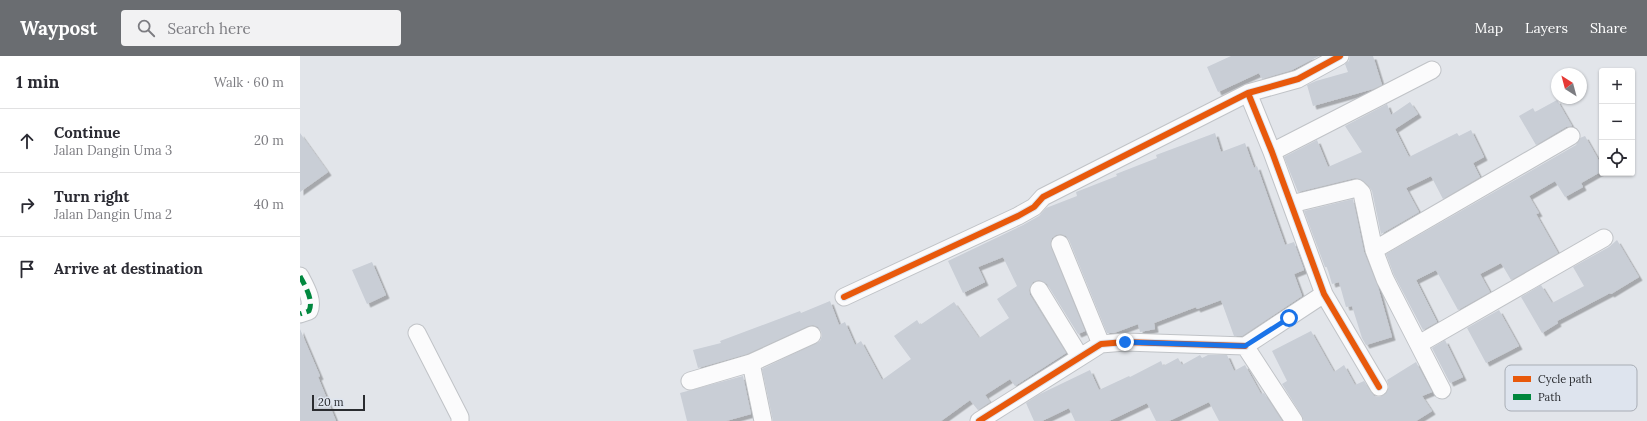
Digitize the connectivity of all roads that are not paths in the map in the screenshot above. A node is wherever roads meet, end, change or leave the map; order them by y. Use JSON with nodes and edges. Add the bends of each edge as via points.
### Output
{"nodes":[{"id":1,"x":1340,"y":56,"type":"edge"},
{"id":2,"x":1432,"y":70,"type":"dead end"},
{"id":3,"x":1248,"y":93,"type":"junction"},
{"id":4,"x":1571,"y":136,"type":"dead end"},
{"id":5,"x":1272,"y":152,"type":"junction"},
{"id":6,"x":1291,"y":204,"type":"junction"},
{"id":7,"x":1604,"y":238,"type":"dead end"},
{"id":8,"x":1060,"y":244,"type":"dead end"},
{"id":9,"x":1374,"y":250,"type":"junction"},
{"id":10,"x":300,"y":276,"type":"edge"},
{"id":11,"x":1039,"y":290,"type":"dead end"},
{"id":12,"x":1324,"y":294,"type":"junction"},
{"id":13,"x":844,"y":296,"type":"dead end"},
{"id":14,"x":300,"y":314,"type":"edge"},
{"id":15,"x":417,"y":333,"type":"dead end"},
{"id":16,"x":812,"y":335,"type":"dead end"},
{"id":17,"x":1101,"y":344,"type":"junction"},
{"id":18,"x":1419,"y":344,"type":"junction"},
{"id":19,"x":1245,"y":346,"type":"junction"},
{"id":20,"x":1080,"y":357,"type":"junction"},
{"id":21,"x":751,"y":363,"type":"junction"},
{"id":22,"x":690,"y":381,"type":"dead end"},
{"id":23,"x":1379,"y":388,"type":"dead end"},
{"id":24,"x":1442,"y":390,"type":"dead end"},
{"id":25,"x":460,"y":421,"type":"edge"},
{"id":26,"x":763,"y":421,"type":"edge"},
{"id":27,"x":979,"y":421,"type":"edge"},
{"id":28,"x":1294,"y":421,"type":"edge"}],
"edges":[{"from":1,"to":3,"type":"street","via":[[1298,79]]},
{"from":2,"to":5,"type":"street"},
{"from":3,"to":5,"type":"street"},
{"from":3,"to":13,"type":"street","via":[[1043,197],[1034,207],[1018,216]]},
{"from":4,"to":9,"type":"street"},
{"from":5,"to":6,"type":"street"},
{"from":6,"to":9,"type":"street","via":[[1357,188],[1362,193]]},
{"from":6,"to":12,"type":"street"},
{"from":7,"to":18,"type":"street"},
{"from":8,"to":17,"type":"street"},
{"from":9,"to":18,"type":"street","via":[[1385,279]]},
{"from":10,"to":14,"type":"street","via":[[311,303],[309,311]]},
{"from":11,"to":20,"type":"street"},
{"from":12,"to":19,"type":"street"},
{"from":12,"to":23,"type":"street"},
{"from":15,"to":25,"type":"street"},
{"from":16,"to":21,"type":"street"},
{"from":17,"to":19,"type":"street","via":[[1125,342]]},
{"from":17,"to":20,"type":"street"},
{"from":18,"to":24,"type":"street"},
{"from":19,"to":28,"type":"street"},
{"from":20,"to":27,"type":"street"},
{"from":21,"to":22,"type":"street"},
{"from":21,"to":26,"type":"street"}]}
